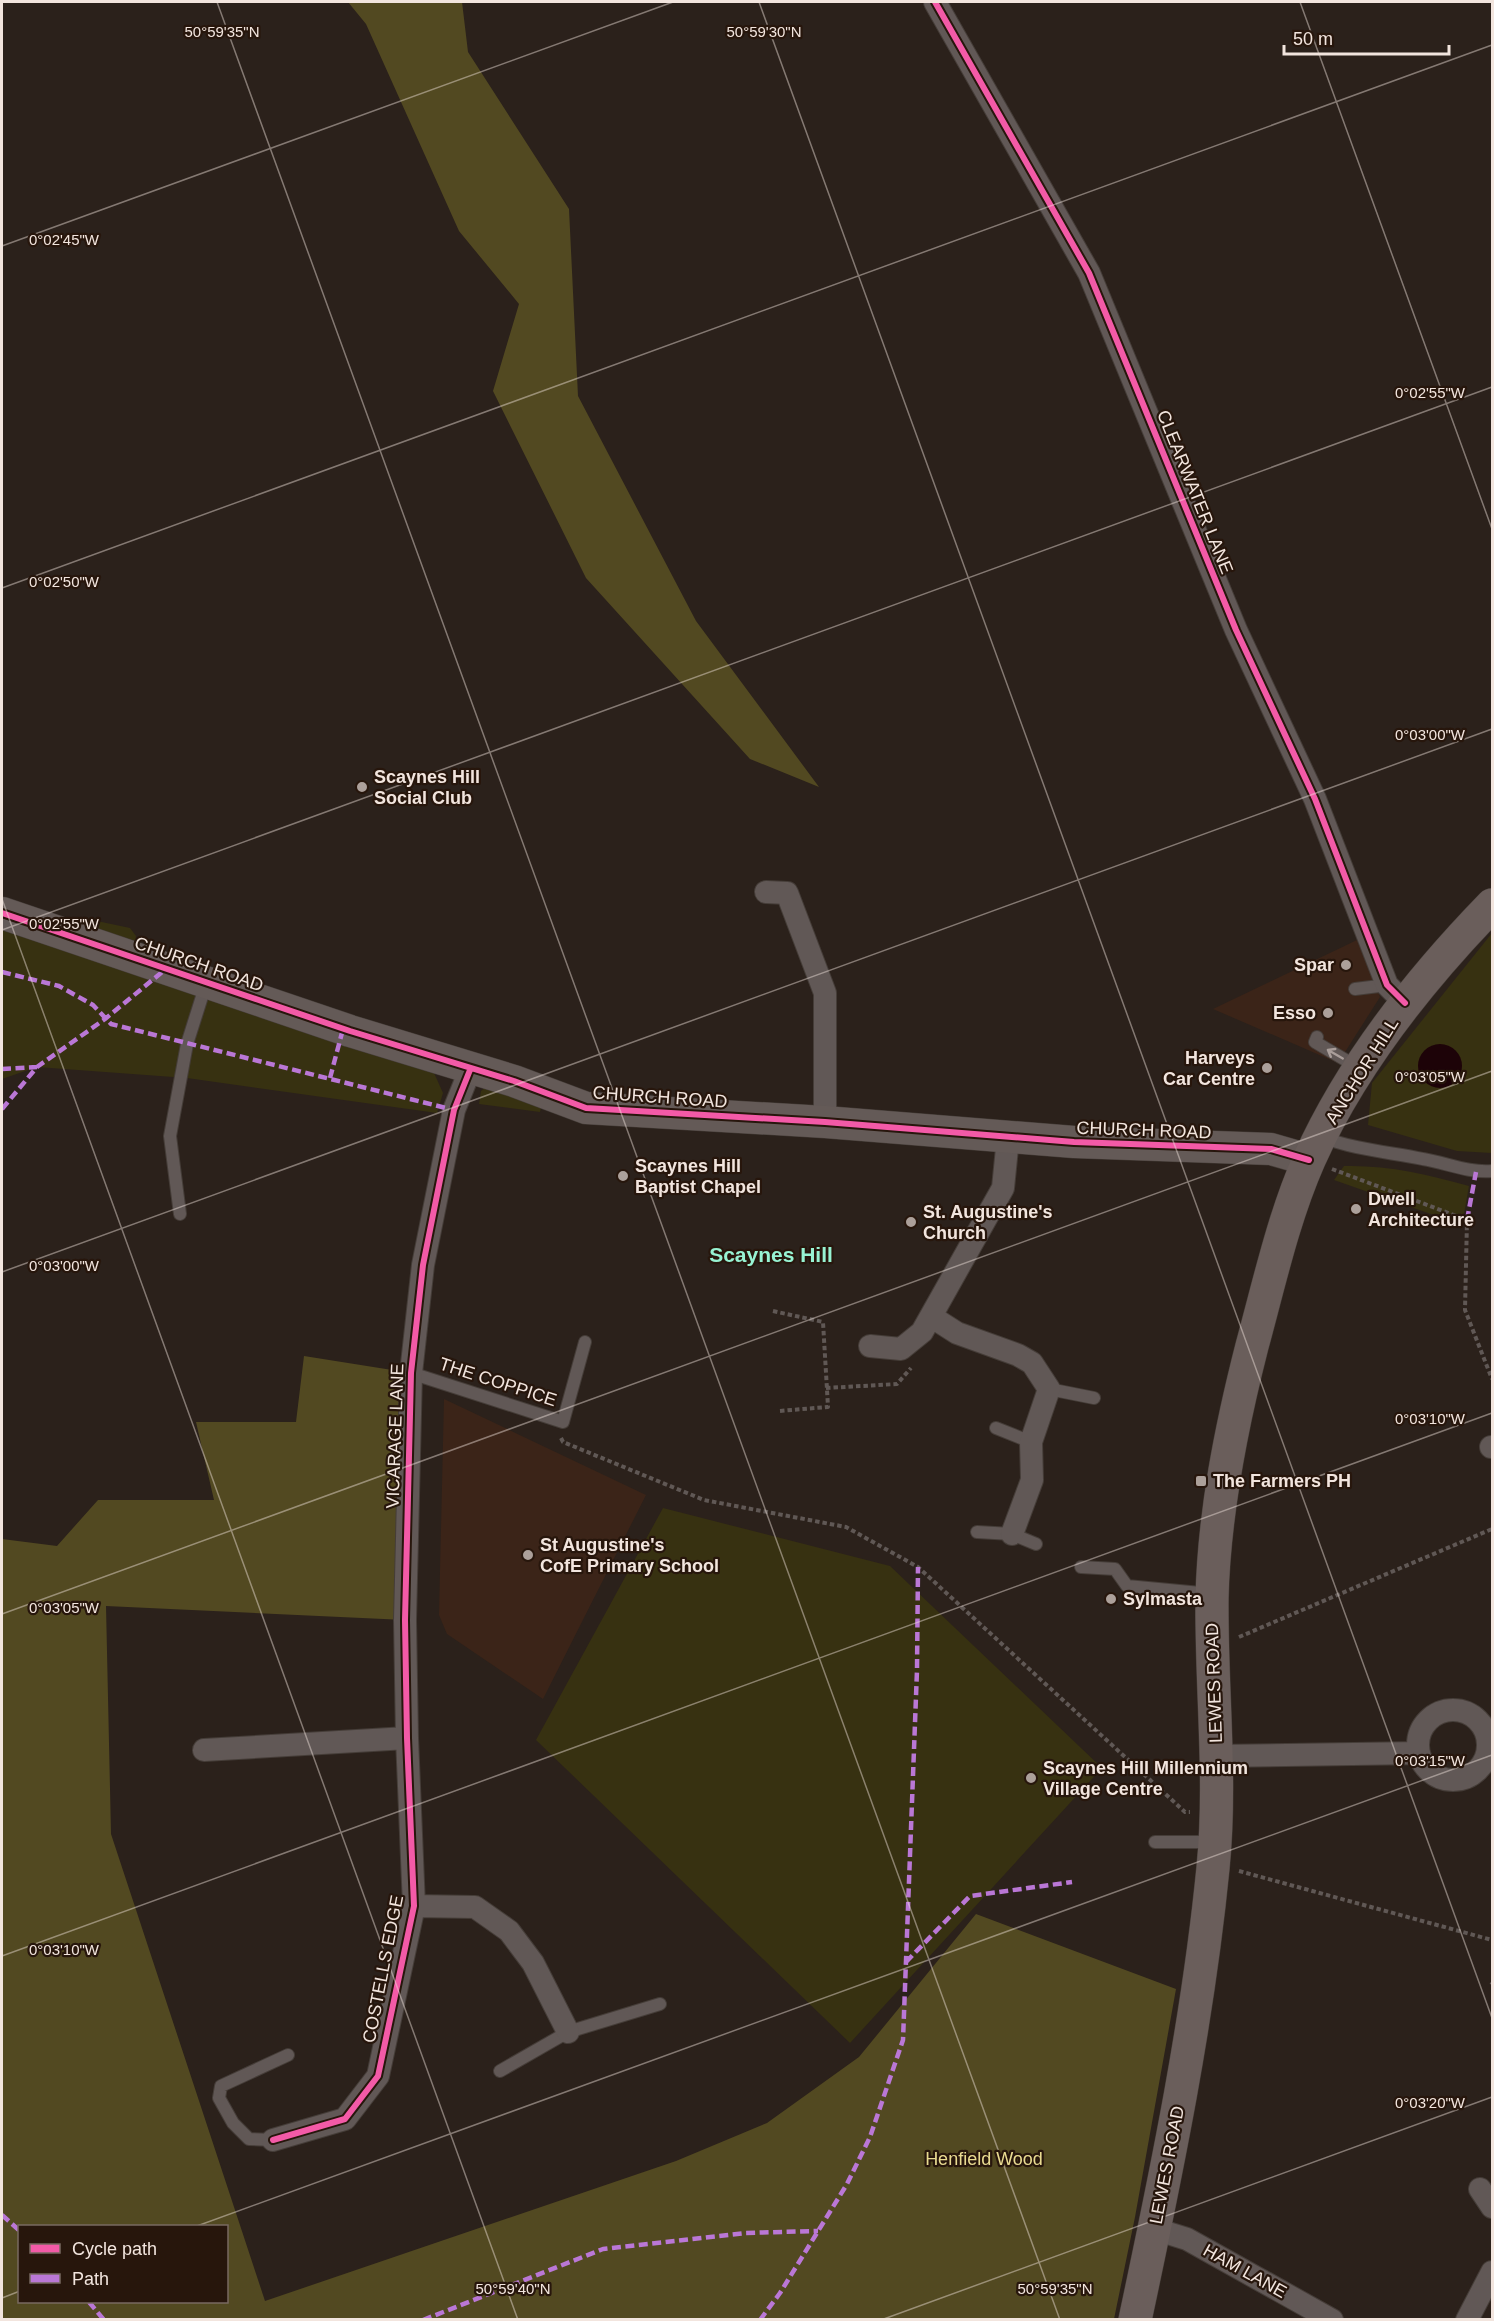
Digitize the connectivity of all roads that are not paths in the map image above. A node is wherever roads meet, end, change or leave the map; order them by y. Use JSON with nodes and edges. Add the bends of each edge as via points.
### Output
{"nodes":[{"id":1,"x":935,"y":2,"type":"edge"},
{"id":2,"x":766,"y":892,"type":"dead end"},
{"id":3,"x":1492,"y":908,"type":"edge"},
{"id":4,"x":2,"y":914,"type":"edge"},
{"id":5,"x":207,"y":983,"type":"junction"},
{"id":6,"x":1355,"y":989,"type":"dead end"},
{"id":7,"x":1396,"y":994,"type":"junction"},
{"id":8,"x":1317,"y":1037,"type":"dead end"},
{"id":9,"x":1360,"y":1068,"type":"junction"},
{"id":10,"x":470,"y":1070,"type":"junction"},
{"id":11,"x":825,"y":1122,"type":"junction"},
{"id":12,"x":1008,"y":1138,"type":"junction"},
{"id":13,"x":1315,"y":1149,"type":"junction"},
{"id":14,"x":1492,"y":1171,"type":"edge"},
{"id":15,"x":180,"y":1214,"type":"dead end"},
{"id":16,"x":927,"y":1325,"type":"junction"},
{"id":17,"x":585,"y":1342,"type":"dead end"},
{"id":18,"x":870,"y":1346,"type":"dead end"},
{"id":19,"x":411,"y":1373,"type":"junction"},
{"id":20,"x":1049,"y":1389,"type":"junction"},
{"id":21,"x":1094,"y":1398,"type":"dead end"},
{"id":22,"x":996,"y":1428,"type":"dead end"},
{"id":23,"x":1031,"y":1442,"type":"junction"},
{"id":24,"x":977,"y":1532,"type":"dead end"},
{"id":25,"x":1012,"y":1534,"type":"junction"},
{"id":26,"x":1036,"y":1544,"type":"dead end"},
{"id":27,"x":1081,"y":1566,"type":"dead end"},
{"id":28,"x":1212,"y":1594,"type":"junction"},
{"id":29,"x":406,"y":1738,"type":"junction"},
{"id":30,"x":204,"y":1750,"type":"dead end"},
{"id":31,"x":1419,"y":1753,"type":"junction"},
{"id":32,"x":1216,"y":1756,"type":"junction"},
{"id":33,"x":1487,"y":1771,"type":"edge"},
{"id":34,"x":1215,"y":1839,"type":"junction"},
{"id":35,"x":1155,"y":1842,"type":"dead end"},
{"id":36,"x":414,"y":1906,"type":"junction"},
{"id":37,"x":660,"y":2004,"type":"dead end"},
{"id":38,"x":568,"y":2032,"type":"junction"},
{"id":39,"x":288,"y":2055,"type":"dead end"},
{"id":40,"x":500,"y":2071,"type":"dead end"},
{"id":41,"x":273,"y":2140,"type":"joint"},
{"id":42,"x":1155,"y":2229,"type":"junction"},
{"id":43,"x":1492,"y":2272,"type":"edge"},
{"id":44,"x":1135,"y":2319,"type":"edge"},
{"id":45,"x":1332,"y":2319,"type":"edge"},
{"id":46,"x":1467,"y":2319,"type":"edge"}],
"edges":[{"from":1,"to":7,"type":"street","name":"CLEARWATER LANE","via":[[1089,273],[1236,630],[1315,799]]},
{"from":2,"to":11,"type":"street","via":[[787,893],[825,993]]},
{"from":3,"to":7,"type":"highway","name":"ANCHOR HILL"},
{"from":4,"to":5,"type":"street","name":"CHURCH ROAD"},
{"from":5,"to":10,"type":"street","name":"CHURCH ROAD"},
{"from":5,"to":15,"type":"lane","via":[[187,1044],[170,1136]]},
{"from":6,"to":7,"type":"lane"},
{"from":7,"to":9,"type":"highway","name":"ANCHOR HILL"},
{"from":9,"to":8,"type":"lane","one_way":true,"via":[[1315,1042]]},
{"from":9,"to":13,"type":"highway","name":"ANCHOR HILL"},
{"from":10,"to":11,"type":"street","name":"CHURCH ROAD","via":[[586,1107]]},
{"from":10,"to":19,"type":"street","name":"VICARAGE LANE","via":[[454,1110],[423,1265]]},
{"from":11,"to":12,"type":"street","name":"CHURCH ROAD"},
{"from":12,"to":13,"type":"street","name":"CHURCH ROAD"},
{"from":12,"to":16,"type":"street","via":[[1003,1188]]},
{"from":13,"to":14,"type":"lane","via":[[1349,1148],[1425,1159],[1476,1172]]},
{"from":13,"to":28,"type":"highway","name":"LEWES ROAD","via":[[1269,1284],[1234,1415]]},
{"from":16,"to":18,"type":"street","via":[[901,1349]]},
{"from":16,"to":20,"type":"street","via":[[1018,1355],[1032,1363]]},
{"from":17,"to":19,"type":"lane","name":"THE COPPICE","via":[[563,1422]]},
{"from":19,"to":29,"type":"street","name":"VICARAGE LANE"},
{"from":20,"to":21,"type":"lane"},
{"from":20,"to":23,"type":"street"},
{"from":22,"to":23,"type":"lane"},
{"from":23,"to":25,"type":"street","via":[[1032,1480]]},
{"from":24,"to":25,"type":"lane"},
{"from":25,"to":26,"type":"lane"},
{"from":27,"to":28,"type":"lane","via":[[1115,1569],[1127,1586]]},
{"from":28,"to":32,"type":"highway","name":"LEWES ROAD"},
{"from":29,"to":30,"type":"street"},
{"from":29,"to":36,"type":"street","name":"COSTELLS EDGE"},
{"from":31,"to":32,"type":"street"},
{"from":31,"to":33,"type":"street","via":[[1431,1772],[1441,1778],[1463,1779]]},
{"from":31,"to":33,"type":"street","via":[[1422,1731],[1428,1721],[1437,1714],[1460,1711],[1480,1722],[1486,1732]]},
{"from":32,"to":34,"type":"highway","name":"LEWES ROAD"},
{"from":34,"to":35,"type":"lane"},
{"from":34,"to":42,"type":"highway","name":"LEWES ROAD","via":[[1191,2031]]},
{"from":36,"to":38,"type":"street","name":"COSTELLS EDGE","via":[[475,1907],[509,1931],[533,1964]]},
{"from":36,"to":41,"type":"street","name":"COSTELLS EDGE","via":[[378,2076],[345,2119]]},
{"from":37,"to":38,"type":"lane"},
{"from":38,"to":40,"type":"lane"},
{"from":39,"to":41,"type":"lane","via":[[221,2086],[219,2098],[233,2123],[249,2139]]},
{"from":42,"to":44,"type":"highway","name":"LEWES ROAD"},
{"from":42,"to":45,"type":"street","name":"HAM LANE","via":[[1187,2239]]},
{"from":43,"to":46,"type":"street"}]}
